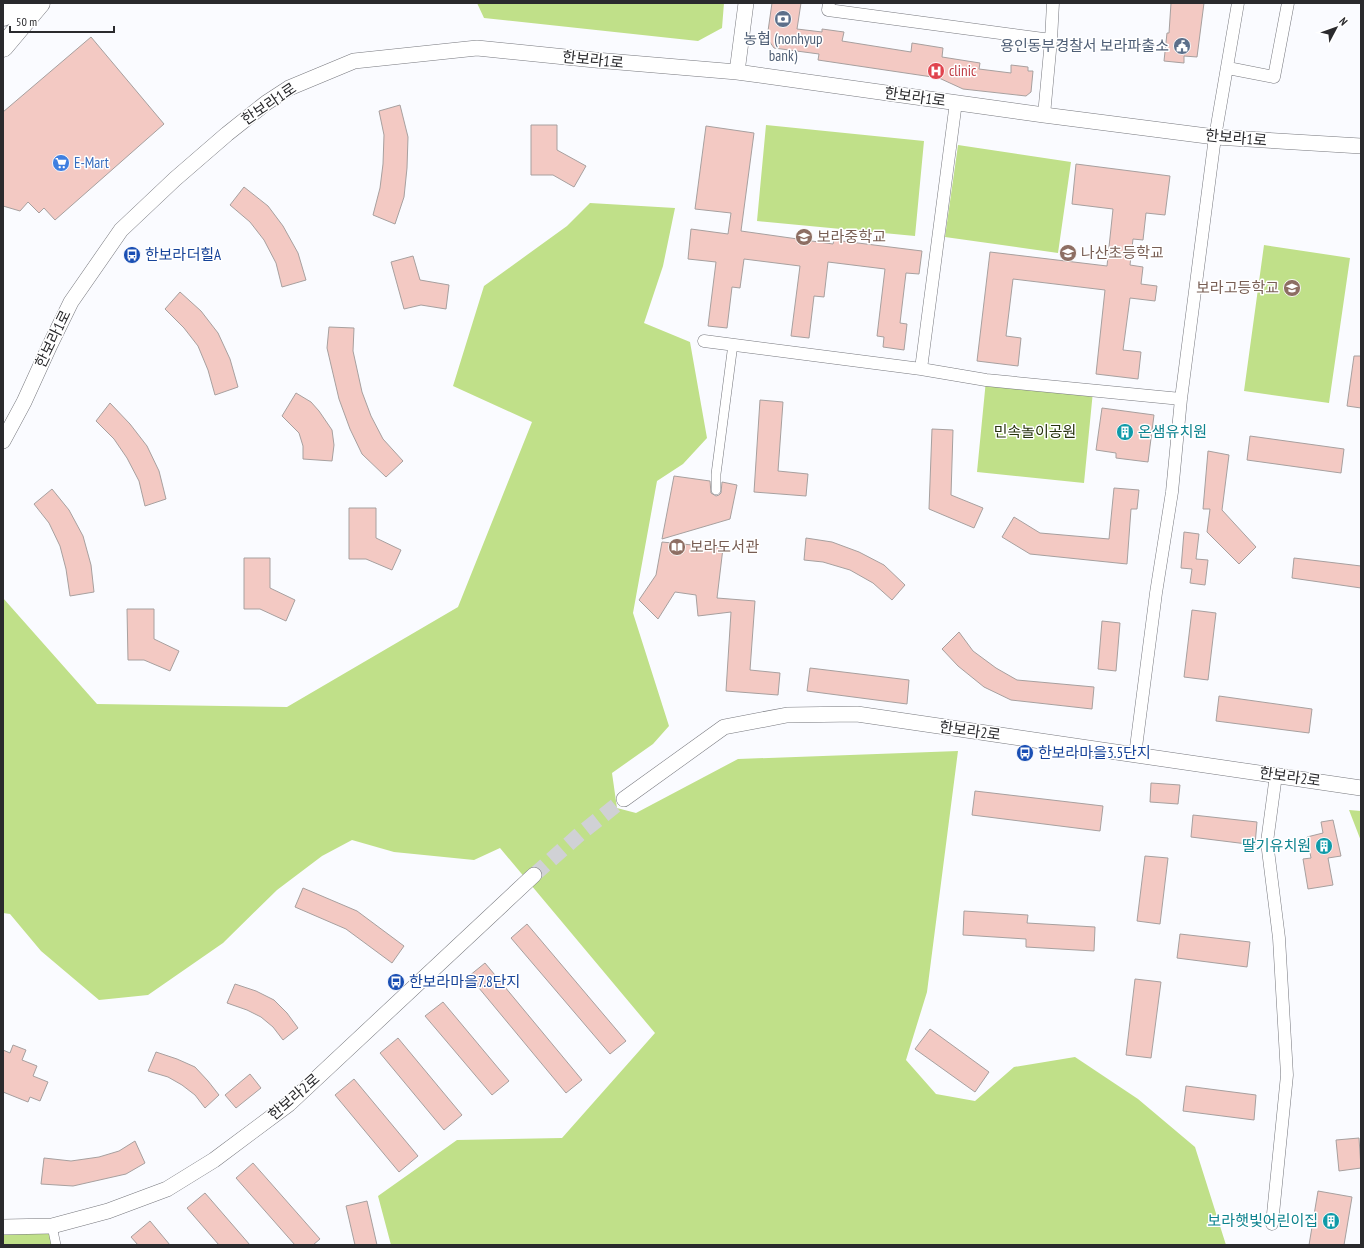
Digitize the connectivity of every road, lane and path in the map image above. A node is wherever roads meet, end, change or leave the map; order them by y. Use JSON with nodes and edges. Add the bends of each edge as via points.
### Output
{"nodes":[{"id":1,"x":22,"y":3,"type":"edge"},
{"id":2,"x":34,"y":3,"type":"edge"},
{"id":3,"x":40,"y":3,"type":"edge"},
{"id":4,"x":746,"y":3,"type":"edge"},
{"id":5,"x":829,"y":3,"type":"edge"},
{"id":6,"x":1053,"y":3,"type":"edge"},
{"id":7,"x":1238,"y":3,"type":"edge"},
{"id":8,"x":1288,"y":3,"type":"edge"},
{"id":9,"x":3,"y":16,"type":"edge"},
{"id":10,"x":3,"y":34,"type":"edge"},
{"id":11,"x":1051,"y":40,"type":"junction"},
{"id":12,"x":3,"y":47,"type":"edge"},
{"id":13,"x":1228,"y":68,"type":"junction"},
{"id":14,"x":736,"y":72,"type":"junction"},
{"id":15,"x":956,"y":102,"type":"junction"},
{"id":16,"x":1044,"y":115,"type":"junction"},
{"id":17,"x":1215,"y":137,"type":"junction"},
{"id":18,"x":1361,"y":146,"type":"edge"},
{"id":19,"x":704,"y":341,"type":"dead end"},
{"id":20,"x":733,"y":344,"type":"junction"},
{"id":21,"x":921,"y":369,"type":"junction"},
{"id":22,"x":1181,"y":399,"type":"junction"},
{"id":23,"x":3,"y":441,"type":"edge"},
{"id":24,"x":716,"y":490,"type":"dead end"},
{"id":25,"x":1135,"y":755,"type":"junction"},
{"id":26,"x":1276,"y":775,"type":"junction"},
{"id":27,"x":1361,"y":788,"type":"edge"},
{"id":28,"x":624,"y":799,"type":"tunnel mouth"},
{"id":29,"x":534,"y":876,"type":"tunnel mouth"},
{"id":30,"x":1272,"y":1224,"type":"dead end"},
{"id":31,"x":52,"y":1226,"type":"junction"},
{"id":32,"x":3,"y":1227,"type":"edge"},
{"id":33,"x":56,"y":1245,"type":"edge"}],
"edges":[{"from":1,"to":9,"type":"highway"},
{"from":2,"to":10,"type":"highway"},
{"from":3,"to":12,"type":"highway"},
{"from":4,"to":14,"type":"street"},
{"from":5,"to":11,"type":"street","via":[[828,10]]},
{"from":6,"to":11,"type":"street"},
{"from":7,"to":13,"type":"street"},
{"from":8,"to":13,"type":"street","via":[[1274,77]]},
{"from":11,"to":16,"type":"street"},
{"from":13,"to":17,"type":"street"},
{"from":14,"to":15,"type":"street","name":"한보라1로"},
{"from":14,"to":23,"type":"street","name":"한보라1로","via":[[477,48],[354,60],[289,88],[227,134],[121,230],[71,302]]},
{"from":15,"to":16,"type":"street","name":"한보라1로"},
{"from":15,"to":21,"type":"street"},
{"from":16,"to":17,"type":"street","name":"한보라1로"},
{"from":17,"to":18,"type":"street","name":"한보라1로"},
{"from":17,"to":22,"type":"street"},
{"from":19,"to":20,"type":"street"},
{"from":20,"to":21,"type":"street"},
{"from":20,"to":24,"type":"street"},
{"from":21,"to":22,"type":"street","via":[[986,380]]},
{"from":22,"to":25,"type":"street","via":[[1172,492]]},
{"from":25,"to":26,"type":"street","name":"한보라2로"},
{"from":25,"to":28,"type":"street","name":"한보라2로","via":[[857,714],[787,715],[724,727]]},
{"from":26,"to":27,"type":"street","name":"한보라2로"},
{"from":26,"to":30,"type":"street","via":[[1267,842],[1279,938],[1287,1074]]},
{"from":29,"to":31,"type":"street","name":"한보라2로","via":[[289,1104],[214,1160],[167,1189],[108,1211]]},
{"from":31,"to":32,"type":"street","name":"한보라2로"},
{"from":31,"to":33,"type":"street"}]}
